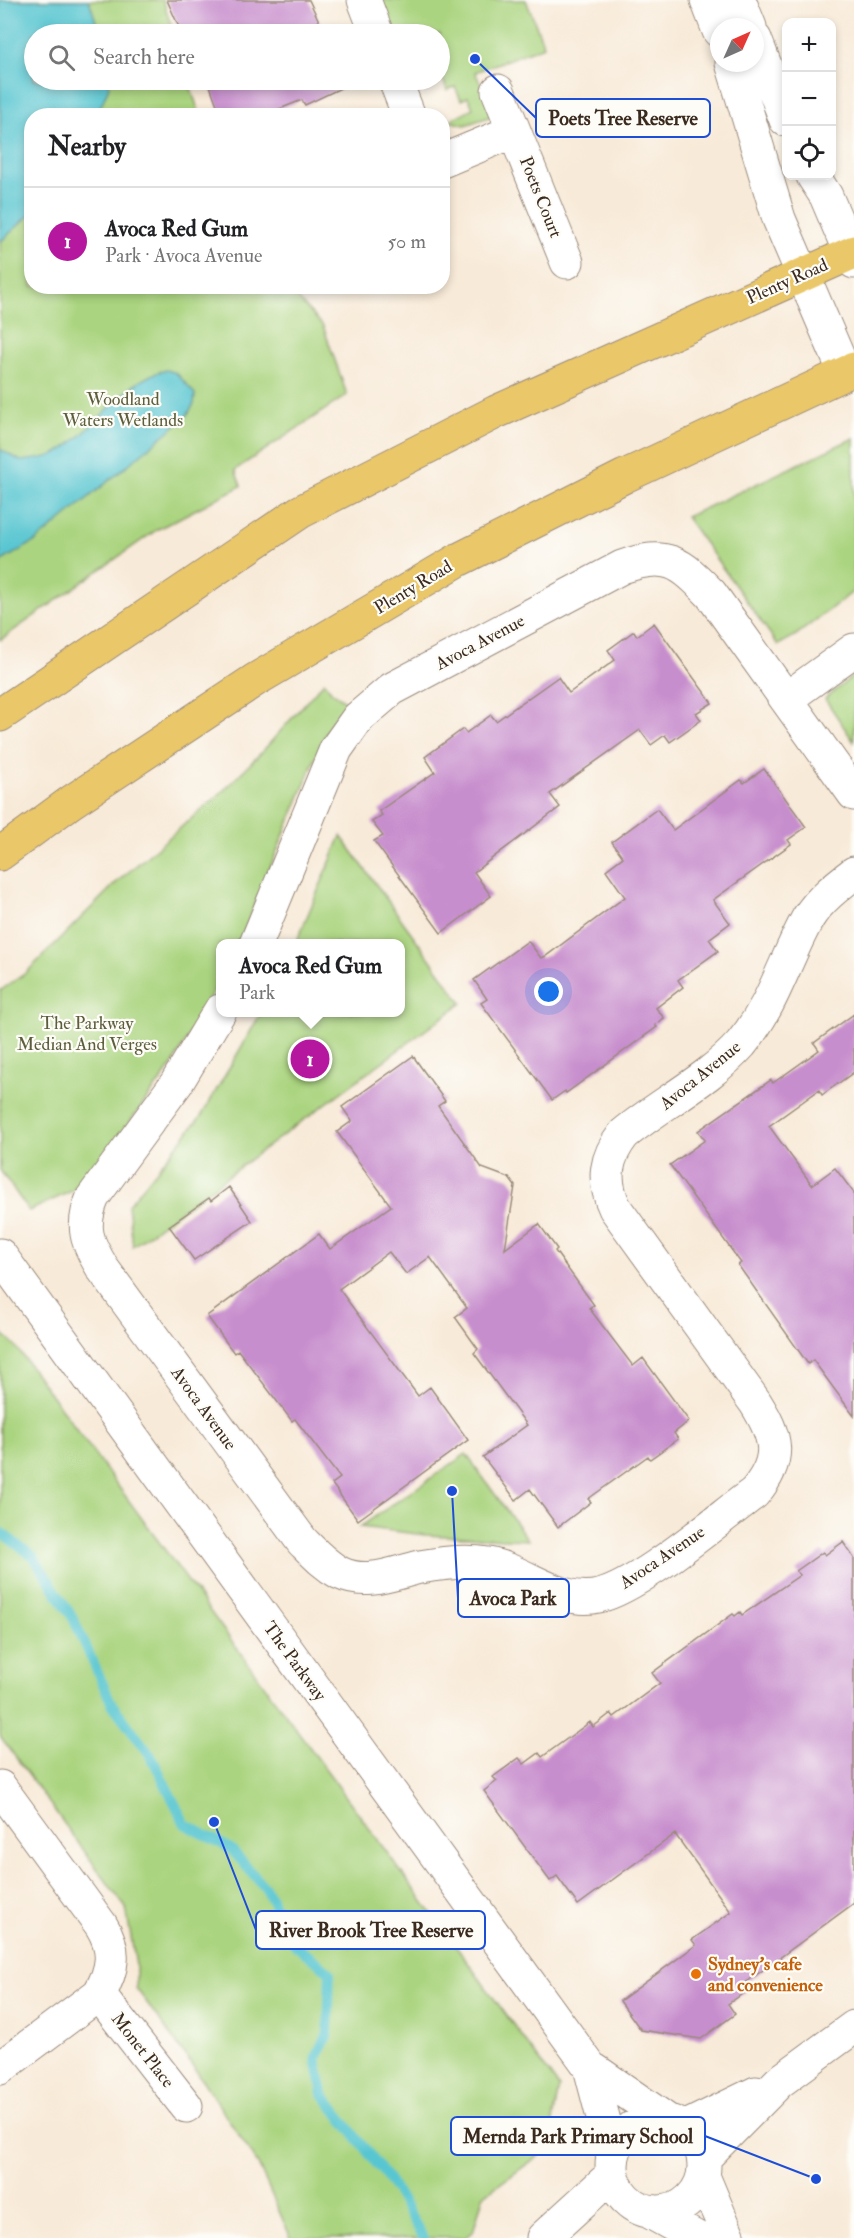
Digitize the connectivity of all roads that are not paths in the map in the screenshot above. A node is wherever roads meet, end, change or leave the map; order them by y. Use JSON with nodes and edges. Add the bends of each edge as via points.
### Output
{"nodes":[{"id":1,"x":364,"y":0,"type":"edge"},
{"id":2,"x":706,"y":0,"type":"edge"},
{"id":3,"x":740,"y":0,"type":"edge"},
{"id":4,"x":714,"y":18,"type":"edge"},
{"id":5,"x":747,"y":18,"type":"edge"},
{"id":6,"x":373,"y":24,"type":"edge"},
{"id":7,"x":764,"y":63,"type":"edge"},
{"id":8,"x":735,"y":72,"type":"edge"},
{"id":9,"x":399,"y":90,"type":"edge"},
{"id":10,"x":498,"y":91,"type":"dead end"},
{"id":11,"x":406,"y":108,"type":"edge"},
{"id":12,"x":782,"y":110,"type":"edge"},
{"id":13,"x":514,"y":131,"type":"junction"},
{"id":14,"x":450,"y":158,"type":"edge"},
{"id":15,"x":816,"y":180,"type":"edge"},
{"id":16,"x":853,"y":256,"type":"edge"},
{"id":17,"x":567,"y":262,"type":"dead end"},
{"id":18,"x":802,"y":274,"type":"junction"},
{"id":19,"x":849,"y":371,"type":"edge"},
{"id":20,"x":854,"y":650,"type":"edge"},
{"id":21,"x":786,"y":699,"type":"junction"},
{"id":22,"x":0,"y":715,"type":"edge"},
{"id":23,"x":854,"y":794,"type":"edge"},
{"id":24,"x":0,"y":854,"type":"edge"},
{"id":25,"x":854,"y":873,"type":"edge"},
{"id":26,"x":258,"y":939,"type":"edge"},
{"id":27,"x":216,"y":1017,"type":"edge"},
{"id":28,"x":0,"y":1255,"type":"edge"},
{"id":29,"x":0,"y":1787,"type":"edge"},
{"id":30,"x":99,"y":1994,"type":"junction"},
{"id":31,"x":854,"y":2027,"type":"edge"},
{"id":32,"x":590,"y":2067,"type":"junction"},
{"id":33,"x":0,"y":2068,"type":"edge"},
{"id":34,"x":779,"y":2082,"type":"junction"},
{"id":35,"x":186,"y":2106,"type":"dead end"},
{"id":36,"x":676,"y":2125,"type":"junction"},
{"id":37,"x":613,"y":2165,"type":"junction"},
{"id":38,"x":704,"y":2167,"type":"junction"},
{"id":39,"x":640,"y":2208,"type":"junction"},
{"id":40,"x":545,"y":2237,"type":"edge"},
{"id":41,"x":697,"y":2238,"type":"edge"},
{"id":42,"x":729,"y":2238,"type":"edge"}],
"edges":[{"from":1,"to":6,"type":"street"},
{"from":2,"to":4,"type":"street"},
{"from":3,"to":5,"type":"street"},
{"from":7,"to":12,"type":"street"},
{"from":8,"to":18,"type":"street","via":[[779,219]]},
{"from":9,"to":11,"type":"street"},
{"from":10,"to":13,"type":"street","name":"Poets Court"},
{"from":13,"to":14,"type":"street"},
{"from":13,"to":17,"type":"street","name":"Poets Court"},
{"from":15,"to":16,"type":"street"},
{"from":16,"to":18,"type":"highway","name":"Plenty Road"},
{"from":18,"to":19,"type":"street"},
{"from":18,"to":22,"type":"highway","name":"Plenty Road","via":[[495,412],[300,512]]},
{"from":19,"to":24,"type":"highway","name":"Plenty Road","via":[[460,559],[255,680]]},
{"from":20,"to":21,"type":"street"},
{"from":21,"to":23,"type":"street","name":"Avoca Avenue"},
{"from":21,"to":26,"type":"street","name":"Avoca Avenue","via":[[711,594],[682,566],[656,559],[622,567],[392,689],[358,718],[344,734],[330,762]]},
{"from":25,"to":27,"type":"street","name":"Avoca Avenue","via":[[808,917],[776,992],[740,1045],[624,1134],[608,1163],[606,1178],[615,1208],[755,1402],[769,1424],[775,1445],[766,1479],[754,1492],[648,1570],[600,1596],[561,1595],[488,1563],[452,1562],[363,1579],[342,1574],[323,1562],[302,1541],[103,1269],[86,1232],[85,1215],[93,1197],[176,1084]]},
{"from":28,"to":32,"type":"street","name":"The Parkway"},
{"from":29,"to":30,"type":"street","via":[[109,1938],[113,1962]]},
{"from":30,"to":33,"type":"street"},
{"from":30,"to":35,"type":"street","name":"Monet Place"},
{"from":31,"to":34,"type":"street"},
{"from":32,"to":36,"type":"street","name":"The Parkway"},
{"from":32,"to":37,"type":"street","name":"The Parkway"},
{"from":34,"to":36,"type":"street"},
{"from":34,"to":38,"type":"street"},
{"from":36,"to":37,"type":"street","via":[[654,2120],[627,2132],[618,2143]]},
{"from":36,"to":38,"type":"street","via":[[700,2147]]},
{"from":37,"to":39,"type":"street","via":[[616,2186]]},
{"from":37,"to":40,"type":"street"},
{"from":38,"to":39,"type":"street","via":[[698,2190],[689,2201],[663,2212]]},
{"from":38,"to":42,"type":"street"},
{"from":39,"to":40,"type":"street"},
{"from":39,"to":41,"type":"street"}]}
